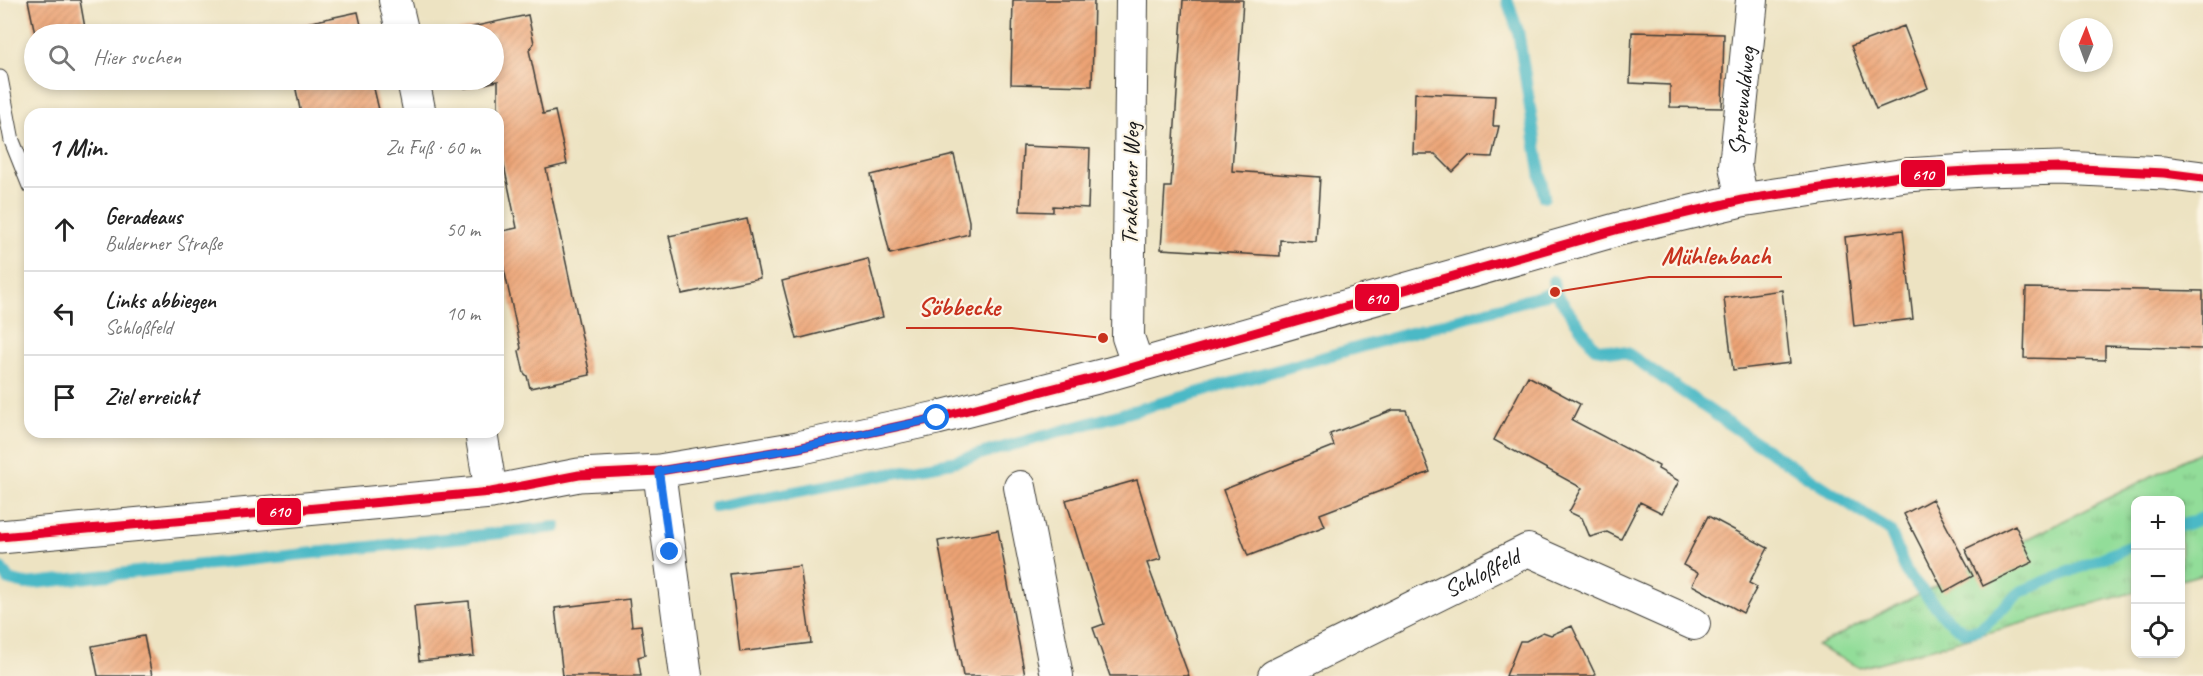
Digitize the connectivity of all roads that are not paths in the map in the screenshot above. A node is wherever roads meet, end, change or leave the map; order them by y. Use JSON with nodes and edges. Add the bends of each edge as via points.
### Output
{"nodes":[{"id":1,"x":395,"y":0,"type":"edge"},
{"id":2,"x":1132,"y":0,"type":"edge"},
{"id":3,"x":1752,"y":0,"type":"edge"},
{"id":4,"x":401,"y":24,"type":"edge"},
{"id":5,"x":0,"y":78,"type":"edge"},
{"id":6,"x":415,"y":90,"type":"edge"},
{"id":7,"x":419,"y":108,"type":"edge"},
{"id":8,"x":24,"y":171,"type":"edge"},
{"id":9,"x":2203,"y":178,"type":"edge"},
{"id":10,"x":1742,"y":200,"type":"junction"},
{"id":11,"x":1138,"y":366,"type":"junction"},
{"id":12,"x":482,"y":438,"type":"edge"},
{"id":13,"x":659,"y":471,"type":"junction"},
{"id":14,"x":1020,"y":487,"type":"dead end"},
{"id":15,"x":491,"y":492,"type":"junction"},
{"id":16,"x":0,"y":537,"type":"edge"},
{"id":17,"x":1694,"y":624,"type":"dead end"},
{"id":18,"x":686,"y":676,"type":"edge"},
{"id":19,"x":1057,"y":676,"type":"edge"},
{"id":20,"x":1274,"y":676,"type":"edge"}],
"edges":[{"from":1,"to":4,"type":"street"},
{"from":2,"to":11,"type":"street","name":"Trakehner Weg","via":[[1128,337]]},
{"from":3,"to":10,"type":"street","name":"Spreewaldweg","via":[[1735,166]]},
{"from":5,"to":8,"type":"lane","via":[[12,141]]},
{"from":6,"to":7,"type":"street"},
{"from":9,"to":10,"type":"street","via":[[2061,168],[1983,170],[1906,175]]},
{"from":10,"to":11,"type":"street","via":[[1619,229]]},
{"from":11,"to":13,"type":"street","via":[[937,418],[798,448]]},
{"from":12,"to":15,"type":"street"},
{"from":13,"to":15,"type":"street","via":[[579,475]]},
{"from":13,"to":18,"type":"street"},
{"from":14,"to":19,"type":"street"},
{"from":15,"to":16,"type":"street"},
{"from":17,"to":20,"type":"street","name":"Schloßfeld","via":[[1528,550]]}]}
